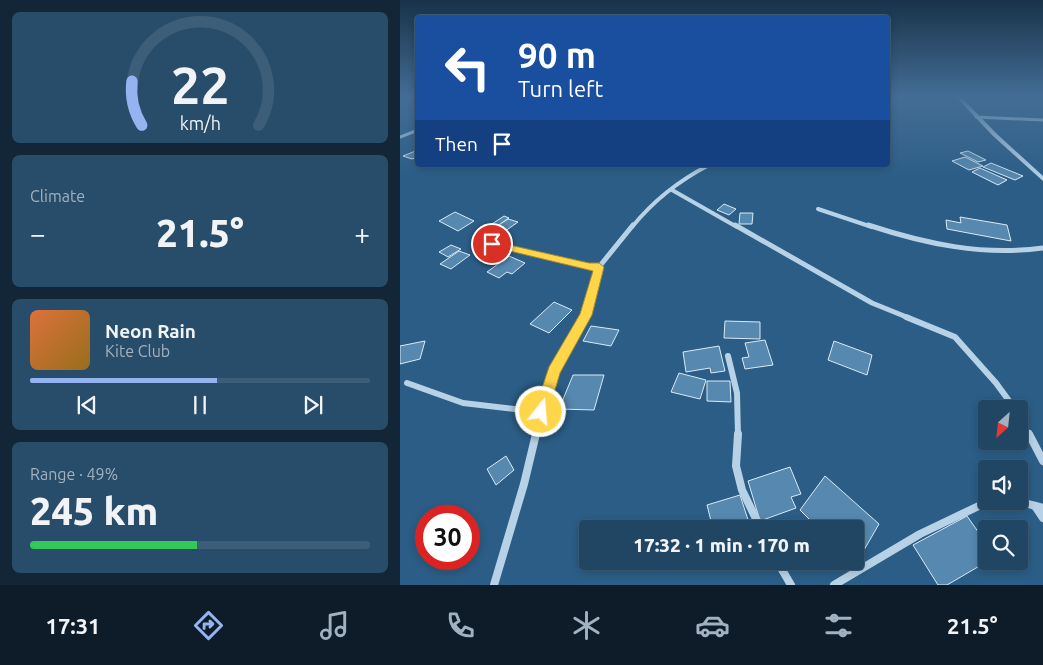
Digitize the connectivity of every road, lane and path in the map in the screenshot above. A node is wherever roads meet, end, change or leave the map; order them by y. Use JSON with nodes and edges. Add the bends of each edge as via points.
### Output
{"nodes":[{"id":1,"x":985,"y":125,"type":"edge"},
{"id":2,"x":415,"y":131,"type":"edge"},
{"id":3,"x":400,"y":137,"type":"edge"},
{"id":4,"x":705,"y":167,"type":"edge"},
{"id":5,"x":1043,"y":179,"type":"edge"},
{"id":6,"x":672,"y":190,"type":"junction"},
{"id":7,"x":818,"y":209,"type":"dead end"},
{"id":8,"x":492,"y":244,"type":"dead end"},
{"id":9,"x":1043,"y":248,"type":"edge"},
{"id":10,"x":599,"y":267,"type":"junction"},
{"id":11,"x":728,"y":356,"type":"dead end"},
{"id":12,"x":407,"y":383,"type":"dead end"},
{"id":13,"x":1008,"y":400,"type":"edge"},
{"id":14,"x":541,"y":412,"type":"junction"},
{"id":15,"x":1028,"y":433,"type":"edge"},
{"id":16,"x":1043,"y":461,"type":"edge"},
{"id":17,"x":978,"y":506,"type":"edge"},
{"id":18,"x":1039,"y":506,"type":"edge"},
{"id":19,"x":1043,"y":518,"type":"edge"},
{"id":20,"x":757,"y":520,"type":"edge"},
{"id":21,"x":782,"y":570,"type":"edge"},
{"id":22,"x":494,"y":585,"type":"edge"},
{"id":23,"x":791,"y":585,"type":"edge"},
{"id":24,"x":834,"y":585,"type":"edge"}],
"edges":[{"from":1,"to":5,"type":"street"},
{"from":2,"to":3,"type":"street"},
{"from":4,"to":6,"type":"street"},
{"from":6,"to":10,"type":"street","via":[[636,223]]},
{"from":6,"to":13,"type":"street","via":[[872,303],[955,337]]},
{"from":7,"to":9,"type":"street","via":[[891,232],[966,250],[1025,252]]},
{"from":8,"to":10,"type":"street"},
{"from":10,"to":14,"type":"street","via":[[586,315],[554,372]]},
{"from":11,"to":20,"type":"street","via":[[737,393],[740,428],[736,466],[742,490]]},
{"from":12,"to":14,"type":"street","via":[[463,403]]},
{"from":14,"to":22,"type":"street"},
{"from":15,"to":16,"type":"street"},
{"from":17,"to":24,"type":"street","via":[[920,534]]},
{"from":18,"to":19,"type":"street"},
{"from":21,"to":23,"type":"street"}]}
